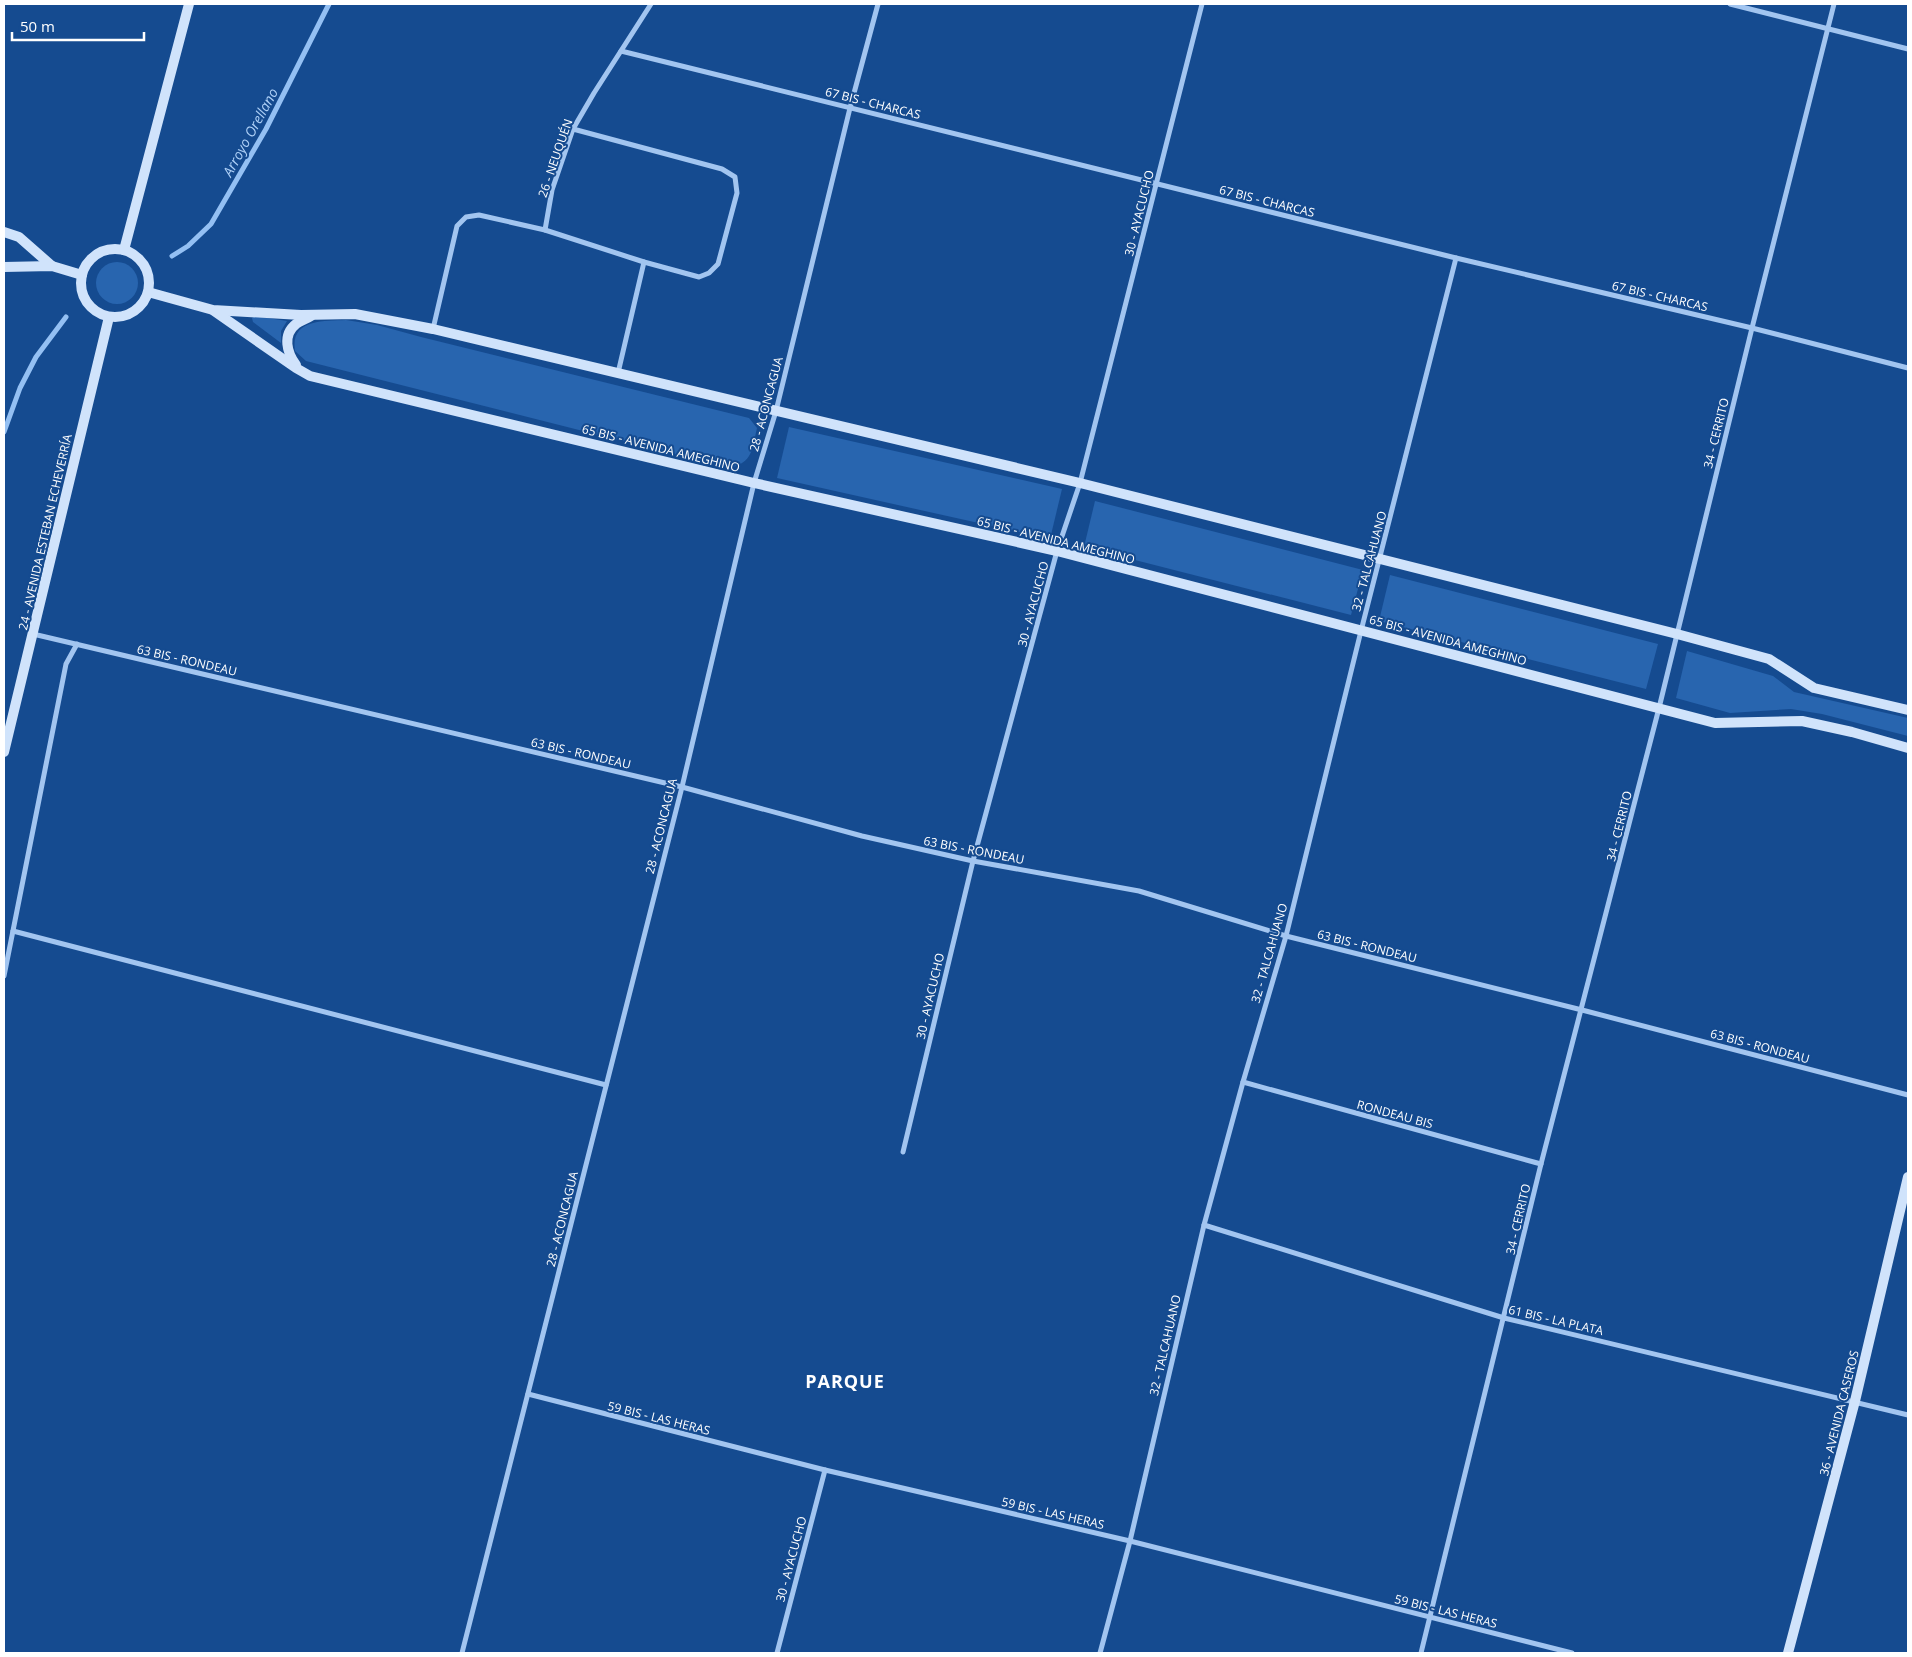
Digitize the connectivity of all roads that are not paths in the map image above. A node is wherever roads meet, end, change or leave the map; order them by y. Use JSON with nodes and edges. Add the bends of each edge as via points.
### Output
{"nodes":[{"id":1,"x":189,"y":4,"type":"edge"},
{"id":2,"x":651,"y":4,"type":"edge"},
{"id":3,"x":878,"y":4,"type":"edge"},
{"id":4,"x":1202,"y":4,"type":"edge"},
{"id":5,"x":1730,"y":4,"type":"edge"},
{"id":6,"x":1834,"y":4,"type":"edge"},
{"id":7,"x":1828,"y":28,"type":"junction"},
{"id":8,"x":1908,"y":49,"type":"edge"},
{"id":9,"x":620,"y":51,"type":"junction"},
{"id":10,"x":850,"y":108,"type":"junction"},
{"id":11,"x":573,"y":129,"type":"junction"},
{"id":12,"x":1157,"y":184,"type":"junction"},
{"id":13,"x":545,"y":230,"type":"junction"},
{"id":14,"x":4,"y":232,"type":"edge"},
{"id":15,"x":124,"y":250,"type":"junction"},
{"id":16,"x":1456,"y":258,"type":"junction"},
{"id":17,"x":644,"y":262,"type":"junction"},
{"id":18,"x":52,"y":266,"type":"junction"},
{"id":19,"x":4,"y":267,"type":"edge"},
{"id":20,"x":82,"y":276,"type":"junction"},
{"id":21,"x":148,"y":292,"type":"junction"},
{"id":22,"x":213,"y":310,"type":"junction"},
{"id":23,"x":314,"y":315,"type":"junction"},
{"id":24,"x":109,"y":317,"type":"junction"},
{"id":25,"x":1752,"y":328,"type":"junction"},
{"id":26,"x":433,"y":329,"type":"junction"},
{"id":27,"x":1908,"y":368,"type":"edge"},
{"id":28,"x":301,"y":371,"type":"junction"},
{"id":29,"x":618,"y":374,"type":"junction"},
{"id":30,"x":776,"y":411,"type":"junction"},
{"id":31,"x":754,"y":483,"type":"junction"},
{"id":32,"x":1080,"y":483,"type":"junction"},
{"id":33,"x":1057,"y":551,"type":"junction"},
{"id":34,"x":1380,"y":559,"type":"junction"},
{"id":35,"x":1361,"y":631,"type":"junction"},
{"id":36,"x":33,"y":634,"type":"junction"},
{"id":37,"x":1677,"y":634,"type":"junction"},
{"id":38,"x":77,"y":644,"type":"junction"},
{"id":39,"x":1660,"y":708,"type":"junction"},
{"id":40,"x":1908,"y":710,"type":"edge"},
{"id":41,"x":1908,"y":748,"type":"edge"},
{"id":42,"x":4,"y":752,"type":"edge"},
{"id":43,"x":682,"y":787,"type":"junction"},
{"id":44,"x":973,"y":861,"type":"junction"},
{"id":45,"x":13,"y":931,"type":"junction"},
{"id":46,"x":1286,"y":936,"type":"junction"},
{"id":47,"x":4,"y":976,"type":"edge"},
{"id":48,"x":1582,"y":1010,"type":"junction"},
{"id":49,"x":1243,"y":1082,"type":"junction"},
{"id":50,"x":606,"y":1085,"type":"junction"},
{"id":51,"x":1908,"y":1095,"type":"edge"},
{"id":52,"x":903,"y":1152,"type":"dead end"},
{"id":53,"x":1541,"y":1164,"type":"junction"},
{"id":54,"x":1908,"y":1177,"type":"edge"},
{"id":55,"x":1204,"y":1225,"type":"junction"},
{"id":56,"x":1504,"y":1318,"type":"junction"},
{"id":57,"x":528,"y":1394,"type":"junction"},
{"id":58,"x":1855,"y":1401,"type":"junction"},
{"id":59,"x":1908,"y":1415,"type":"edge"},
{"id":60,"x":825,"y":1470,"type":"junction"},
{"id":61,"x":1130,"y":1541,"type":"junction"},
{"id":62,"x":1430,"y":1617,"type":"junction"},
{"id":63,"x":462,"y":1653,"type":"edge"},
{"id":64,"x":777,"y":1653,"type":"edge"},
{"id":65,"x":1100,"y":1653,"type":"edge"},
{"id":66,"x":1421,"y":1653,"type":"edge"},
{"id":67,"x":1572,"y":1653,"type":"edge"},
{"id":68,"x":1788,"y":1653,"type":"edge"}],
"edges":[{"from":1,"to":15,"type":"main road"},
{"from":2,"to":9,"type":"street","name":"26 - NEUQUÉN"},
{"from":3,"to":10,"type":"street","name":"28 - ACONCAGUA"},
{"from":4,"to":12,"type":"street","name":"30 - AYACUCHO"},
{"from":5,"to":7,"type":"street"},
{"from":6,"to":7,"type":"street","name":"34 - CERRITO"},
{"from":7,"to":8,"type":"street"},
{"from":7,"to":25,"type":"street","name":"34 - CERRITO"},
{"from":9,"to":10,"type":"street","name":"67 BIS - CHARCAS"},
{"from":9,"to":11,"type":"street","name":"26 - NEUQUÉN"},
{"from":10,"to":12,"type":"street","name":"67 BIS - CHARCAS"},
{"from":10,"to":30,"type":"street","name":"28 - ACONCAGUA"},
{"from":11,"to":13,"type":"street","name":"26 - NEUQUÉN","via":[[552,190]]},
{"from":11,"to":17,"type":"street","via":[[722,169],[735,177],[737,193],[718,264],[700,277]]},
{"from":12,"to":16,"type":"street","name":"67 BIS - CHARCAS"},
{"from":12,"to":32,"type":"street","name":"30 - AYACUCHO"},
{"from":13,"to":17,"type":"street"},
{"from":13,"to":26,"type":"street","via":[[479,214],[466,217],[457,226]]},
{"from":14,"to":18,"type":"main road","via":[[19,237]]},
{"from":15,"to":20,"type":"main road","via":[[102,251],[86,265]]},
{"from":15,"to":21,"type":"main road","via":[[143,262],[150,285]]},
{"from":16,"to":25,"type":"street","name":"67 BIS - CHARCAS"},
{"from":16,"to":34,"type":"street","name":"32 - TALCAHUANO"},
{"from":17,"to":29,"type":"street"},
{"from":18,"to":19,"type":"main road"},
{"from":18,"to":20,"type":"main road"},
{"from":20,"to":24,"type":"main road","via":[[84,297],[98,313]]},
{"from":21,"to":22,"type":"main road","name":"65 BIS - AVENIDA AMEGHINO"},
{"from":21,"to":24,"type":"main road","via":[[141,306],[132,313]]},
{"from":22,"to":23,"type":"main road","name":"65 BIS - AVENIDA AMEGHINO"},
{"from":22,"to":28,"type":"main road","name":"65 BIS - AVENIDA AMEGHINO"},
{"from":23,"to":26,"type":"main road","name":"65 BIS - AVENIDA AMEGHINO","via":[[355,314]]},
{"from":23,"to":28,"type":"main road","via":[[295,325],[289,333],[286,346]]},
{"from":24,"to":36,"type":"main road","name":"24 - AVENIDA ESTEBAN ECHEVERRÍA"},
{"from":25,"to":27,"type":"street","name":"67 BIS - CHARCAS"},
{"from":25,"to":37,"type":"street","name":"34 - CERRITO"},
{"from":26,"to":29,"type":"main road","name":"65 BIS - AVENIDA AMEGHINO"},
{"from":28,"to":31,"type":"main road","name":"65 BIS - AVENIDA AMEGHINO","via":[[310,376]]},
{"from":29,"to":30,"type":"main road","name":"65 BIS - AVENIDA AMEGHINO"},
{"from":30,"to":31,"type":"street","name":"28 - ACONCAGUA"},
{"from":30,"to":32,"type":"main road","name":"65 BIS - AVENIDA AMEGHINO"},
{"from":31,"to":33,"type":"main road","name":"65 BIS - AVENIDA AMEGHINO"},
{"from":31,"to":43,"type":"street","name":"28 - ACONCAGUA"},
{"from":32,"to":33,"type":"street","name":"30 - AYACUCHO"},
{"from":32,"to":34,"type":"main road","name":"65 BIS - AVENIDA AMEGHINO"},
{"from":33,"to":35,"type":"main road","name":"65 BIS - AVENIDA AMEGHINO"},
{"from":33,"to":44,"type":"street","name":"30 - AYACUCHO"},
{"from":34,"to":35,"type":"street","name":"32 - TALCAHUANO"},
{"from":34,"to":37,"type":"main road","name":"65 BIS - AVENIDA AMEGHINO"},
{"from":35,"to":39,"type":"main road","name":"65 BIS - AVENIDA AMEGHINO"},
{"from":35,"to":46,"type":"street","name":"32 - TALCAHUANO"},
{"from":36,"to":38,"type":"street","name":"63 BIS - RONDEAU"},
{"from":36,"to":42,"type":"main road","name":"24 - AVENIDA ESTEBAN ECHEVERRÍA"},
{"from":37,"to":39,"type":"street","name":"34 - CERRITO"},
{"from":37,"to":40,"type":"main road","name":"65 BIS - AVENIDA AMEGHINO","via":[[1769,659],[1814,688]]},
{"from":38,"to":43,"type":"street","name":"63 BIS - RONDEAU"},
{"from":38,"to":45,"type":"street","via":[[66,664]]},
{"from":39,"to":41,"type":"main road","name":"65 BIS - AVENIDA AMEGHINO","via":[[1714,723],[1802,721]]},
{"from":39,"to":48,"type":"street","name":"34 - CERRITO"},
{"from":43,"to":44,"type":"street","name":"63 BIS - RONDEAU","via":[[862,836]]},
{"from":43,"to":50,"type":"street","name":"28 - ACONCAGUA"},
{"from":44,"to":46,"type":"street","name":"63 BIS - RONDEAU","via":[[1140,891]]},
{"from":44,"to":52,"type":"street","name":"30 - AYACUCHO"},
{"from":45,"to":47,"type":"street"},
{"from":45,"to":50,"type":"street"},
{"from":46,"to":48,"type":"street","name":"63 BIS - RONDEAU"},
{"from":46,"to":49,"type":"street","name":"32 - TALCAHUANO"},
{"from":48,"to":51,"type":"street","name":"63 BIS - RONDEAU"},
{"from":48,"to":53,"type":"street","name":"34 - CERRITO"},
{"from":49,"to":53,"type":"street","name":"RONDEAU BIS"},
{"from":49,"to":55,"type":"street","name":"32 - TALCAHUANO"},
{"from":50,"to":57,"type":"street","name":"28 - ACONCAGUA"},
{"from":53,"to":56,"type":"street","name":"34 - CERRITO"},
{"from":54,"to":58,"type":"main road","name":"36 - AVENIDA CASEROS"},
{"from":55,"to":56,"type":"street","name":"61 BIS - LA PLATA"},
{"from":55,"to":61,"type":"street","name":"32 - TALCAHUANO"},
{"from":56,"to":58,"type":"street","name":"61 BIS - LA PLATA"},
{"from":56,"to":62,"type":"street","name":"34 - CERRITO"},
{"from":57,"to":60,"type":"street","name":"59 BIS - LAS HERAS"},
{"from":57,"to":63,"type":"street","name":"28 - ACONCAGUA"},
{"from":58,"to":59,"type":"street","name":"61 BIS - LA PLATA"},
{"from":58,"to":68,"type":"main road","name":"36 - AVENIDA CASEROS"},
{"from":60,"to":61,"type":"street","name":"59 BIS - LAS HERAS"},
{"from":60,"to":64,"type":"street","name":"30 - AYACUCHO"},
{"from":61,"to":62,"type":"street","name":"59 BIS - LAS HERAS"},
{"from":61,"to":65,"type":"street","name":"32 - TALCAHUANO"},
{"from":62,"to":66,"type":"street","name":"34 - CERRITO"},
{"from":62,"to":67,"type":"street","name":"59 BIS - LAS HERAS"}]}
